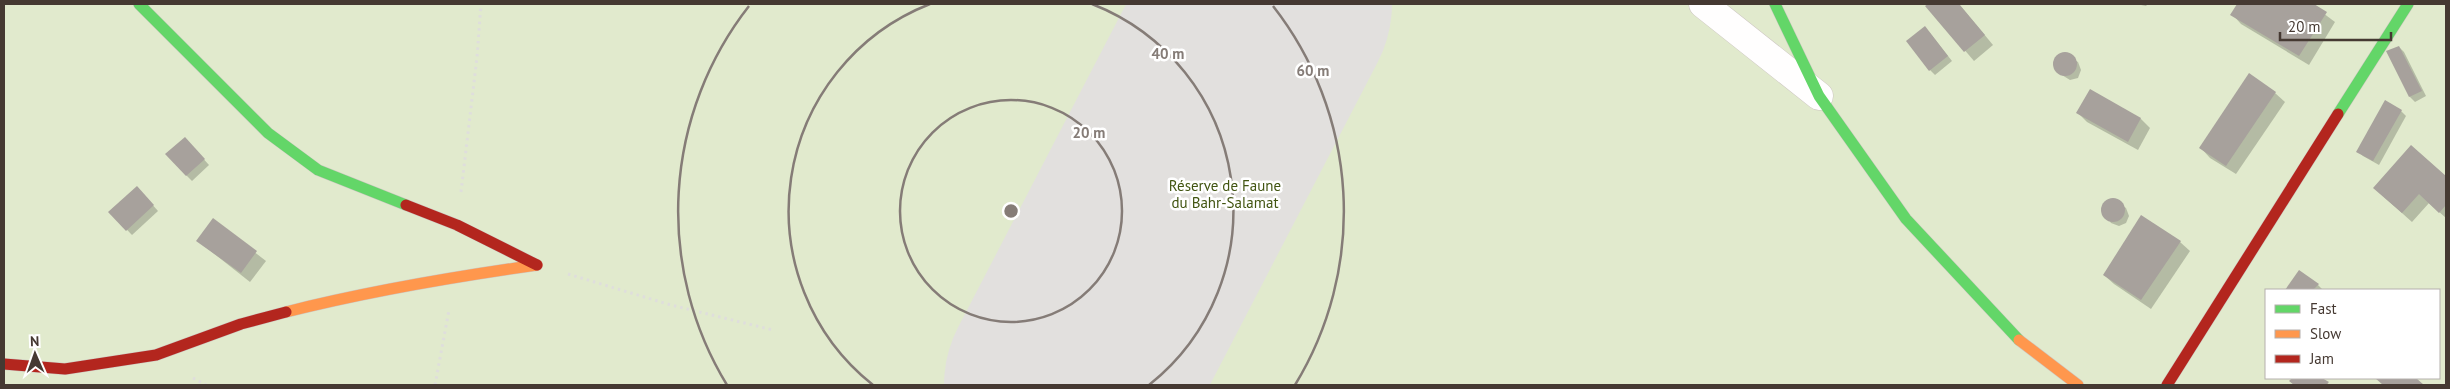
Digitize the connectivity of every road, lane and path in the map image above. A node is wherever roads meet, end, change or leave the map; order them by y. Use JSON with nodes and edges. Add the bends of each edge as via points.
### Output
{"nodes":[{"id":1,"x":139,"y":4,"type":"edge"},
{"id":2,"x":1703,"y":4,"type":"edge"},
{"id":3,"x":1775,"y":4,"type":"edge"},
{"id":4,"x":2408,"y":4,"type":"edge"},
{"id":5,"x":1820,"y":96,"type":"junction"},
{"id":6,"x":537,"y":265,"type":"junction"},
{"id":7,"x":773,"y":330,"type":"dead end"},
{"id":8,"x":4,"y":364,"type":"edge"},
{"id":9,"x":2078,"y":385,"type":"edge"},
{"id":10,"x":2167,"y":385,"type":"edge"}],
"edges":[{"from":1,"to":6,"type":"street","via":[[268,133],[318,170],[457,225]]},
{"from":2,"to":5,"type":"street"},
{"from":3,"to":5,"type":"street"},
{"from":4,"to":10,"type":"street"},
{"from":5,"to":9,"type":"street","via":[[1906,219],[2014,336]]},
{"from":6,"to":7,"type":"path","via":[[671,305]]},
{"from":6,"to":8,"type":"street","via":[[350,296],[241,324],[156,355],[65,369]]}]}
